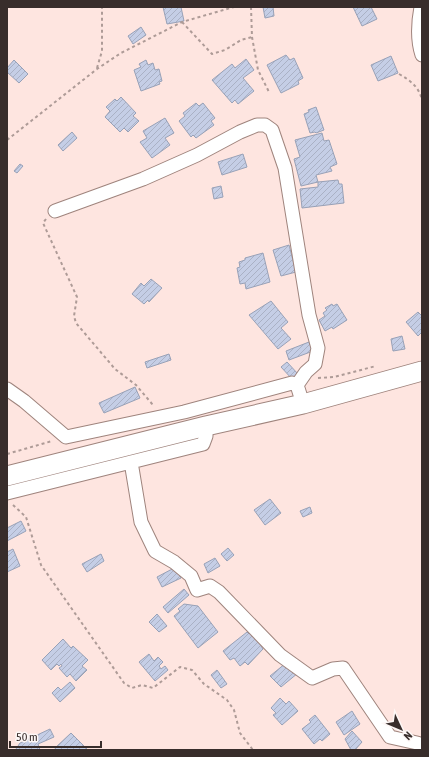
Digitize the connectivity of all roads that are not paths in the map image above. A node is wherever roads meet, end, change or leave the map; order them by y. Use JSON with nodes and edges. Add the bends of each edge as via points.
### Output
{"nodes":[{"id":1,"x":421,"y":7,"type":"edge"},
{"id":2,"x":422,"y":55,"type":"edge"},
{"id":3,"x":56,"y":211,"type":"road end"},
{"id":4,"x":422,"y":371,"type":"edge"},
{"id":5,"x":299,"y":383,"type":"junction"},
{"id":6,"x":7,"y":389,"type":"edge"},
{"id":7,"x":304,"y":404,"type":"junction"},
{"id":8,"x":206,"y":426,"type":"junction"},
{"id":9,"x":131,"y":462,"type":"junction"},
{"id":10,"x":7,"y":476,"type":"edge"},
{"id":11,"x":9,"y":498,"type":"edge"},
{"id":12,"x":422,"y":745,"type":"edge"}],
"edges":[{"from":1,"to":2,"type":"street","via":[[418,22]]},
{"from":3,"to":5,"type":"street","via":[[143,179],[240,132],[257,125],[265,125],[272,130],[285,168],[309,315],[318,348],[315,364]]},
{"from":4,"to":7,"type":"main road"},
{"from":5,"to":6,"type":"street","via":[[184,412],[66,437],[24,400]]},
{"from":5,"to":7,"type":"street"},
{"from":7,"to":8,"type":"main road"},
{"from":8,"to":9,"type":"street","via":[[203,444]]},
{"from":8,"to":10,"type":"main road"},
{"from":9,"to":11,"type":"street"},
{"from":9,"to":12,"type":"street","via":[[141,522],[155,551],[191,576],[197,590],[210,586],[219,592],[280,655],[312,678],[343,668],[390,737]]}]}
